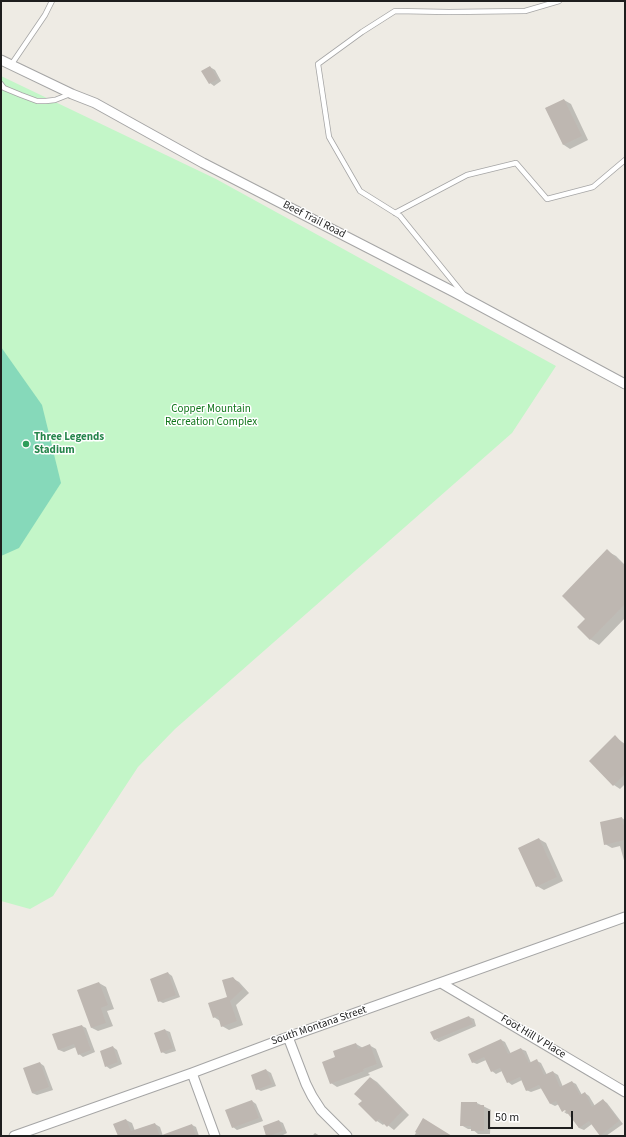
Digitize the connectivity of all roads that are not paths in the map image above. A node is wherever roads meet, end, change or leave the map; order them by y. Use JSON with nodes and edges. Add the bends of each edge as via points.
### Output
{"nodes":[{"id":1,"x":52,"y":1,"type":"edge"},
{"id":2,"x":559,"y":1,"type":"edge"},
{"id":3,"x":1,"y":60,"type":"edge"},
{"id":4,"x":11,"y":65,"type":"junction"},
{"id":5,"x":1,"y":84,"type":"edge"},
{"id":6,"x":72,"y":94,"type":"junction"},
{"id":7,"x":625,"y":160,"type":"edge"},
{"id":8,"x":395,"y":213,"type":"junction"},
{"id":9,"x":467,"y":298,"type":"junction"},
{"id":10,"x":625,"y":384,"type":"edge"},
{"id":11,"x":625,"y":917,"type":"edge"},
{"id":12,"x":441,"y":983,"type":"junction"},
{"id":13,"x":288,"y":1037,"type":"junction"},
{"id":14,"x":192,"y":1073,"type":"junction"},
{"id":15,"x":625,"y":1092,"type":"edge"},
{"id":16,"x":14,"y":1136,"type":"edge"},
{"id":17,"x":216,"y":1136,"type":"edge"},
{"id":18,"x":347,"y":1136,"type":"edge"}],
"edges":[{"from":1,"to":4,"type":"lane","via":[[45,16]]},
{"from":2,"to":8,"type":"lane","via":[[525,11],[395,11],[318,64],[329,137],[360,191]]},
{"from":3,"to":4,"type":"street","name":"Beef Trail Road"},
{"from":4,"to":6,"type":"street","name":"Beef Trail Road"},
{"from":5,"to":6,"type":"lane","via":[[4,88],[37,101],[55,100]]},
{"from":6,"to":9,"type":"street","name":"Beef Trail Road","via":[[95,103],[203,163]]},
{"from":7,"to":8,"type":"lane","via":[[593,187],[547,199],[516,163],[467,175]]},
{"from":8,"to":9,"type":"lane"},
{"from":9,"to":10,"type":"street","name":"Beef Trail Road"},
{"from":11,"to":12,"type":"street","name":"South Montana Street"},
{"from":12,"to":13,"type":"street","name":"South Montana Street"},
{"from":12,"to":15,"type":"street","name":"Foot Hill V Place"},
{"from":13,"to":14,"type":"street","name":"South Montana Street"},
{"from":13,"to":18,"type":"street","via":[[312,1096],[321,1110]]},
{"from":14,"to":16,"type":"street","name":"South Montana Street"},
{"from":14,"to":17,"type":"street"}]}
